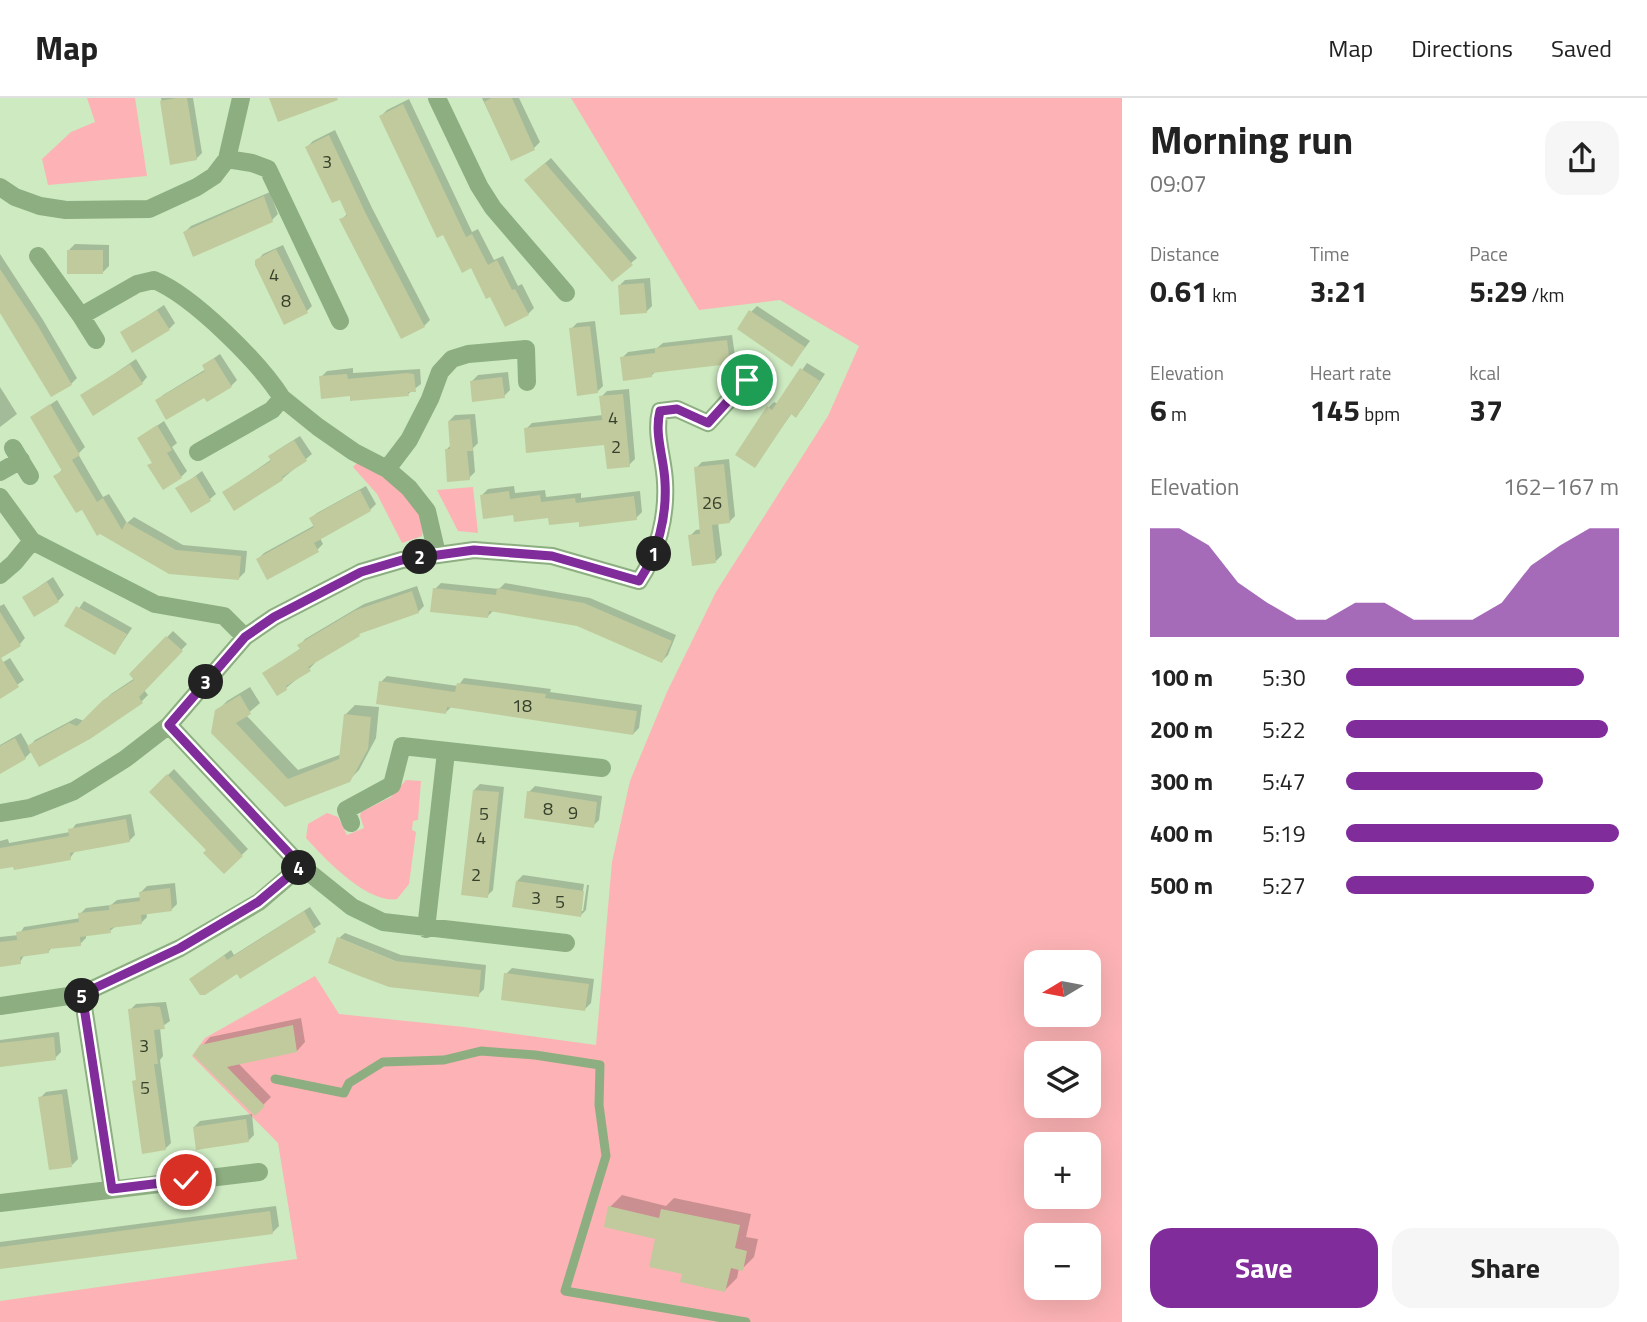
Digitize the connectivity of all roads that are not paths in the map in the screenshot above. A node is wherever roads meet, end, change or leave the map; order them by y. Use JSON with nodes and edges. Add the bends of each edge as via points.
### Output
{"nodes":[{"id":1,"x":241,"y":98,"type":"edge"},
{"id":2,"x":437,"y":98,"type":"edge"},
{"id":3,"x":227,"y":159,"type":"junction"},
{"id":4,"x":0,"y":187,"type":"edge"},
{"id":5,"x":38,"y":256,"type":"dead end"},
{"id":6,"x":566,"y":293,"type":"dead end"},
{"id":7,"x":81,"y":316,"type":"junction"},
{"id":8,"x":340,"y":321,"type":"dead end"},
{"id":9,"x":96,"y":340,"type":"dead end"},
{"id":10,"x":747,"y":380,"type":"dead end"},
{"id":11,"x":527,"y":382,"type":"dead end"},
{"id":12,"x":282,"y":398,"type":"junction"},
{"id":13,"x":198,"y":452,"type":"dead end"},
{"id":14,"x":387,"y":469,"type":"junction"},
{"id":15,"x":0,"y":472,"type":"edge"},
{"id":16,"x":30,"y":476,"type":"dead end"},
{"id":17,"x":0,"y":497,"type":"edge"},
{"id":18,"x":32,"y":541,"type":"junction"},
{"id":19,"x":437,"y":554,"type":"junction"},
{"id":20,"x":0,"y":575,"type":"edge"},
{"id":21,"x":245,"y":637,"type":"junction"},
{"id":22,"x":169,"y":725,"type":"junction"},
{"id":23,"x":446,"y":752,"type":"junction"},
{"id":24,"x":602,"y":768,"type":"dead end"},
{"id":25,"x":0,"y":813,"type":"edge"},
{"id":26,"x":351,"y":823,"type":"dead end"},
{"id":27,"x":301,"y":866,"type":"junction"},
{"id":28,"x":426,"y":929,"type":"junction"},
{"id":29,"x":566,"y":943,"type":"dead end"},
{"id":30,"x":82,"y":994,"type":"junction"},
{"id":31,"x":0,"y":1006,"type":"edge"},
{"id":32,"x":275,"y":1079,"type":"dead end"},
{"id":33,"x":259,"y":1172,"type":"dead end"},
{"id":34,"x":112,"y":1189,"type":"junction"},
{"id":35,"x":0,"y":1203,"type":"edge"},
{"id":36,"x":746,"y":1322,"type":"edge"}],
"edges":[{"from":1,"to":3,"type":"street"},
{"from":2,"to":6,"type":"street","via":[[479,187]]},
{"from":3,"to":4,"type":"street","via":[[214,176],[197,187],[149,209],[66,210],[40,206]]},
{"from":3,"to":8,"type":"street","via":[[268,169]]},
{"from":5,"to":7,"type":"street"},
{"from":7,"to":9,"type":"street"},
{"from":7,"to":12,"type":"street","via":[[137,284],[154,280],[181,294],[248,356]]},
{"from":10,"to":19,"type":"street","via":[[708,423],[677,409],[660,411],[664,508],[659,540],[639,581],[552,556],[474,550]]},
{"from":11,"to":14,"type":"street","via":[[526,349],[452,359],[440,372],[409,440]]},
{"from":12,"to":13,"type":"street","via":[[272,410]]},
{"from":12,"to":14,"type":"street","via":[[354,452]]},
{"from":14,"to":19,"type":"street","via":[[427,511]]},
{"from":15,"to":16,"type":"street","via":[[17,454]]},
{"from":17,"to":18,"type":"street"},
{"from":18,"to":20,"type":"street"},
{"from":18,"to":21,"type":"street","via":[[155,604],[224,616]]},
{"from":19,"to":21,"type":"street","via":[[361,572]]},
{"from":21,"to":22,"type":"street"},
{"from":22,"to":25,"type":"street","via":[[74,791],[30,808]]},
{"from":22,"to":27,"type":"street"},
{"from":23,"to":24,"type":"street"},
{"from":23,"to":26,"type":"street","via":[[402,747],[392,785],[346,810]]},
{"from":23,"to":28,"type":"street"},
{"from":27,"to":28,"type":"street","via":[[352,907],[383,922]]},
{"from":27,"to":30,"type":"street","via":[[258,902],[180,948]]},
{"from":28,"to":29,"type":"street"},
{"from":30,"to":31,"type":"street"},
{"from":30,"to":34,"type":"street"},
{"from":32,"to":36,"type":"lane","via":[[344,1093],[349,1083],[383,1062],[444,1059],[481,1051],[600,1065],[599,1105],[606,1156],[565,1292]]},
{"from":33,"to":34,"type":"street"},
{"from":34,"to":35,"type":"street"}]}
